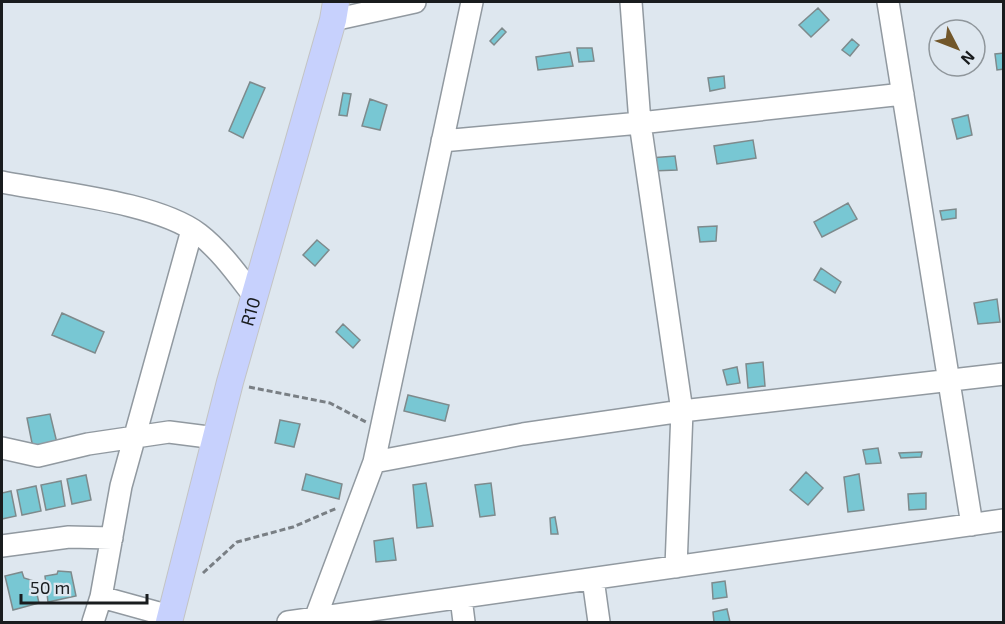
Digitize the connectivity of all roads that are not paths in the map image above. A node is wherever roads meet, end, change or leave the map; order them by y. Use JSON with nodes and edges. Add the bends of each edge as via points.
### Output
{"nodes":[{"id":1,"x":415,"y":2,"type":"edge"},
{"id":2,"x":472,"y":2,"type":"edge"},
{"id":3,"x":630,"y":2,"type":"edge"},
{"id":4,"x":888,"y":2,"type":"edge"},
{"id":5,"x":334,"y":11,"type":"edge"},
{"id":6,"x":903,"y":94,"type":"junction"},
{"id":7,"x":640,"y":123,"type":"junction"},
{"id":8,"x":442,"y":141,"type":"junction"},
{"id":9,"x":2,"y":183,"type":"edge"},
{"id":10,"x":192,"y":230,"type":"junction"},
{"id":11,"x":254,"y":296,"type":"junction"},
{"id":12,"x":1004,"y":374,"type":"edge"},
{"id":13,"x":949,"y":380,"type":"junction"},
{"id":14,"x":682,"y":411,"type":"junction"},
{"id":15,"x":135,"y":436,"type":"junction"},
{"id":16,"x":216,"y":438,"type":"junction"},
{"id":17,"x":2,"y":448,"type":"edge"},
{"id":18,"x":374,"y":462,"type":"junction"},
{"id":19,"x":1004,"y":520,"type":"edge"},
{"id":20,"x":972,"y":525,"type":"junction"},
{"id":21,"x":112,"y":538,"type":"junction"},
{"id":22,"x":2,"y":546,"type":"edge"},
{"id":23,"x":676,"y":567,"type":"junction"},
{"id":24,"x":593,"y":579,"type":"junction"},
{"id":25,"x":101,"y":597,"type":"junction"},
{"id":26,"x":461,"y":598,"type":"junction"},
{"id":27,"x":170,"y":619,"type":"edge"},
{"id":28,"x":315,"y":619,"type":"junction"},
{"id":29,"x":93,"y":622,"type":"edge"},
{"id":30,"x":288,"y":622,"type":"edge"},
{"id":31,"x":464,"y":622,"type":"edge"},
{"id":32,"x":599,"y":622,"type":"edge"}],
"edges":[{"from":1,"to":5,"type":"street"},
{"from":2,"to":8,"type":"street"},
{"from":3,"to":7,"type":"street"},
{"from":4,"to":6,"type":"street"},
{"from":5,"to":11,"type":"main road","name":"R10"},
{"from":6,"to":7,"type":"street"},
{"from":6,"to":13,"type":"street"},
{"from":7,"to":8,"type":"street"},
{"from":7,"to":14,"type":"street"},
{"from":8,"to":18,"type":"street"},
{"from":9,"to":10,"type":"street","via":[[150,210],[178,220]]},
{"from":10,"to":11,"type":"street","via":[[225,260]]},
{"from":10,"to":15,"type":"street"},
{"from":11,"to":16,"type":"main road","name":"R10"},
{"from":12,"to":13,"type":"street"},
{"from":13,"to":14,"type":"street"},
{"from":13,"to":20,"type":"street"},
{"from":14,"to":18,"type":"street","via":[[523,434]]},
{"from":14,"to":23,"type":"street"},
{"from":15,"to":16,"type":"street","via":[[169,432]]},
{"from":15,"to":17,"type":"street","via":[[38,456]]},
{"from":15,"to":21,"type":"street"},
{"from":16,"to":27,"type":"main road","name":"R10"},
{"from":18,"to":28,"type":"street"},
{"from":19,"to":20,"type":"street"},
{"from":20,"to":23,"type":"street"},
{"from":21,"to":22,"type":"street","via":[[69,537]]},
{"from":21,"to":25,"type":"street"},
{"from":23,"to":24,"type":"street"},
{"from":24,"to":26,"type":"street"},
{"from":24,"to":32,"type":"street"},
{"from":25,"to":27,"type":"street"},
{"from":25,"to":29,"type":"street"},
{"from":26,"to":28,"type":"street"},
{"from":26,"to":31,"type":"street"},
{"from":28,"to":30,"type":"street"}]}
